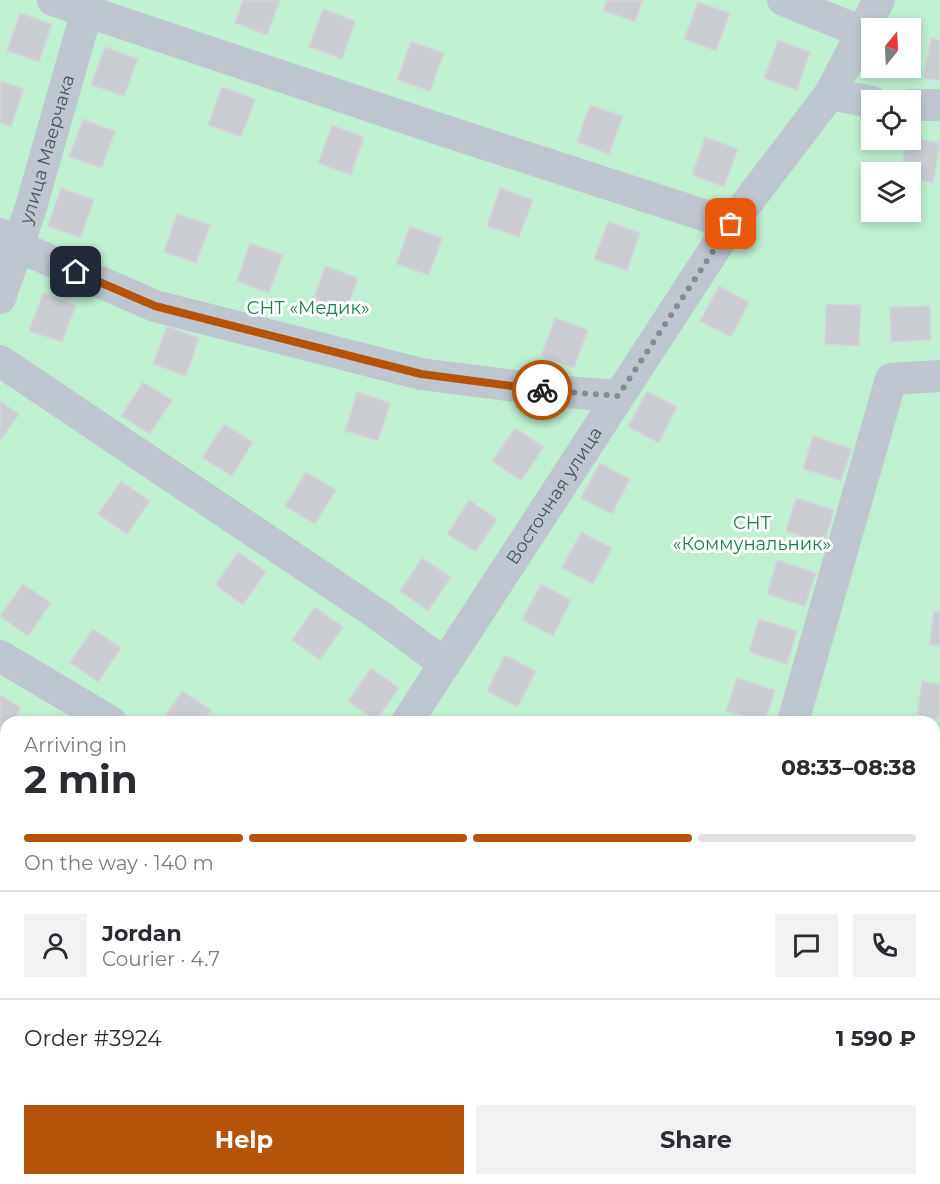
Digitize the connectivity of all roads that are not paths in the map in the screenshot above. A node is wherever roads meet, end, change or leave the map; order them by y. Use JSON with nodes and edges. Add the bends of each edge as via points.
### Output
{"nodes":[{"id":1,"x":52,"y":0,"type":"edge"},
{"id":2,"x":783,"y":0,"type":"edge"},
{"id":3,"x":879,"y":0,"type":"edge"},
{"id":4,"x":88,"y":6,"type":"edge"},
{"id":5,"x":869,"y":18,"type":"edge"},
{"id":6,"x":861,"y":32,"type":"edge"},
{"id":7,"x":861,"y":34,"type":"edge"},
{"id":8,"x":830,"y":94,"type":"junction"},
{"id":9,"x":861,"y":100,"type":"edge"},
{"id":10,"x":921,"y":105,"type":"edge"},
{"id":11,"x":940,"y":105,"type":"edge"},
{"id":12,"x":731,"y":224,"type":"junction"},
{"id":13,"x":9,"y":240,"type":"edge"},
{"id":14,"x":0,"y":298,"type":"edge"},
{"id":15,"x":0,"y":361,"type":"edge"},
{"id":16,"x":940,"y":376,"type":"edge"},
{"id":17,"x":618,"y":396,"type":"junction"},
{"id":18,"x":0,"y":656,"type":"edge"},
{"id":19,"x":445,"y":664,"type":"junction"},
{"id":20,"x":101,"y":716,"type":"edge"},
{"id":21,"x":411,"y":716,"type":"edge"},
{"id":22,"x":794,"y":716,"type":"edge"}],
"edges":[{"from":1,"to":4,"type":"street"},
{"from":2,"to":6,"type":"street"},
{"from":3,"to":5,"type":"street","name":"Восточная улица"},
{"from":4,"to":12,"type":"street","via":[[436,128]]},
{"from":4,"to":13,"type":"street","name":"улица Маерчака","via":[[31,207]]},
{"from":7,"to":8,"type":"street","name":"Восточная улица"},
{"from":8,"to":9,"type":"street"},
{"from":8,"to":12,"type":"street","name":"Восточная улица"},
{"from":10,"to":11,"type":"street"},
{"from":12,"to":17,"type":"street","name":"Восточная улица"},
{"from":13,"to":14,"type":"street","name":"улица Маерчака"},
{"from":13,"to":17,"type":"street","via":[[155,306],[421,374]]},
{"from":15,"to":19,"type":"street","via":[[380,616]]},
{"from":16,"to":22,"type":"street","via":[[891,379]]},
{"from":17,"to":19,"type":"street","name":"Восточная улица"},
{"from":18,"to":20,"type":"street"},
{"from":19,"to":21,"type":"street","name":"Восточная улица"}]}
